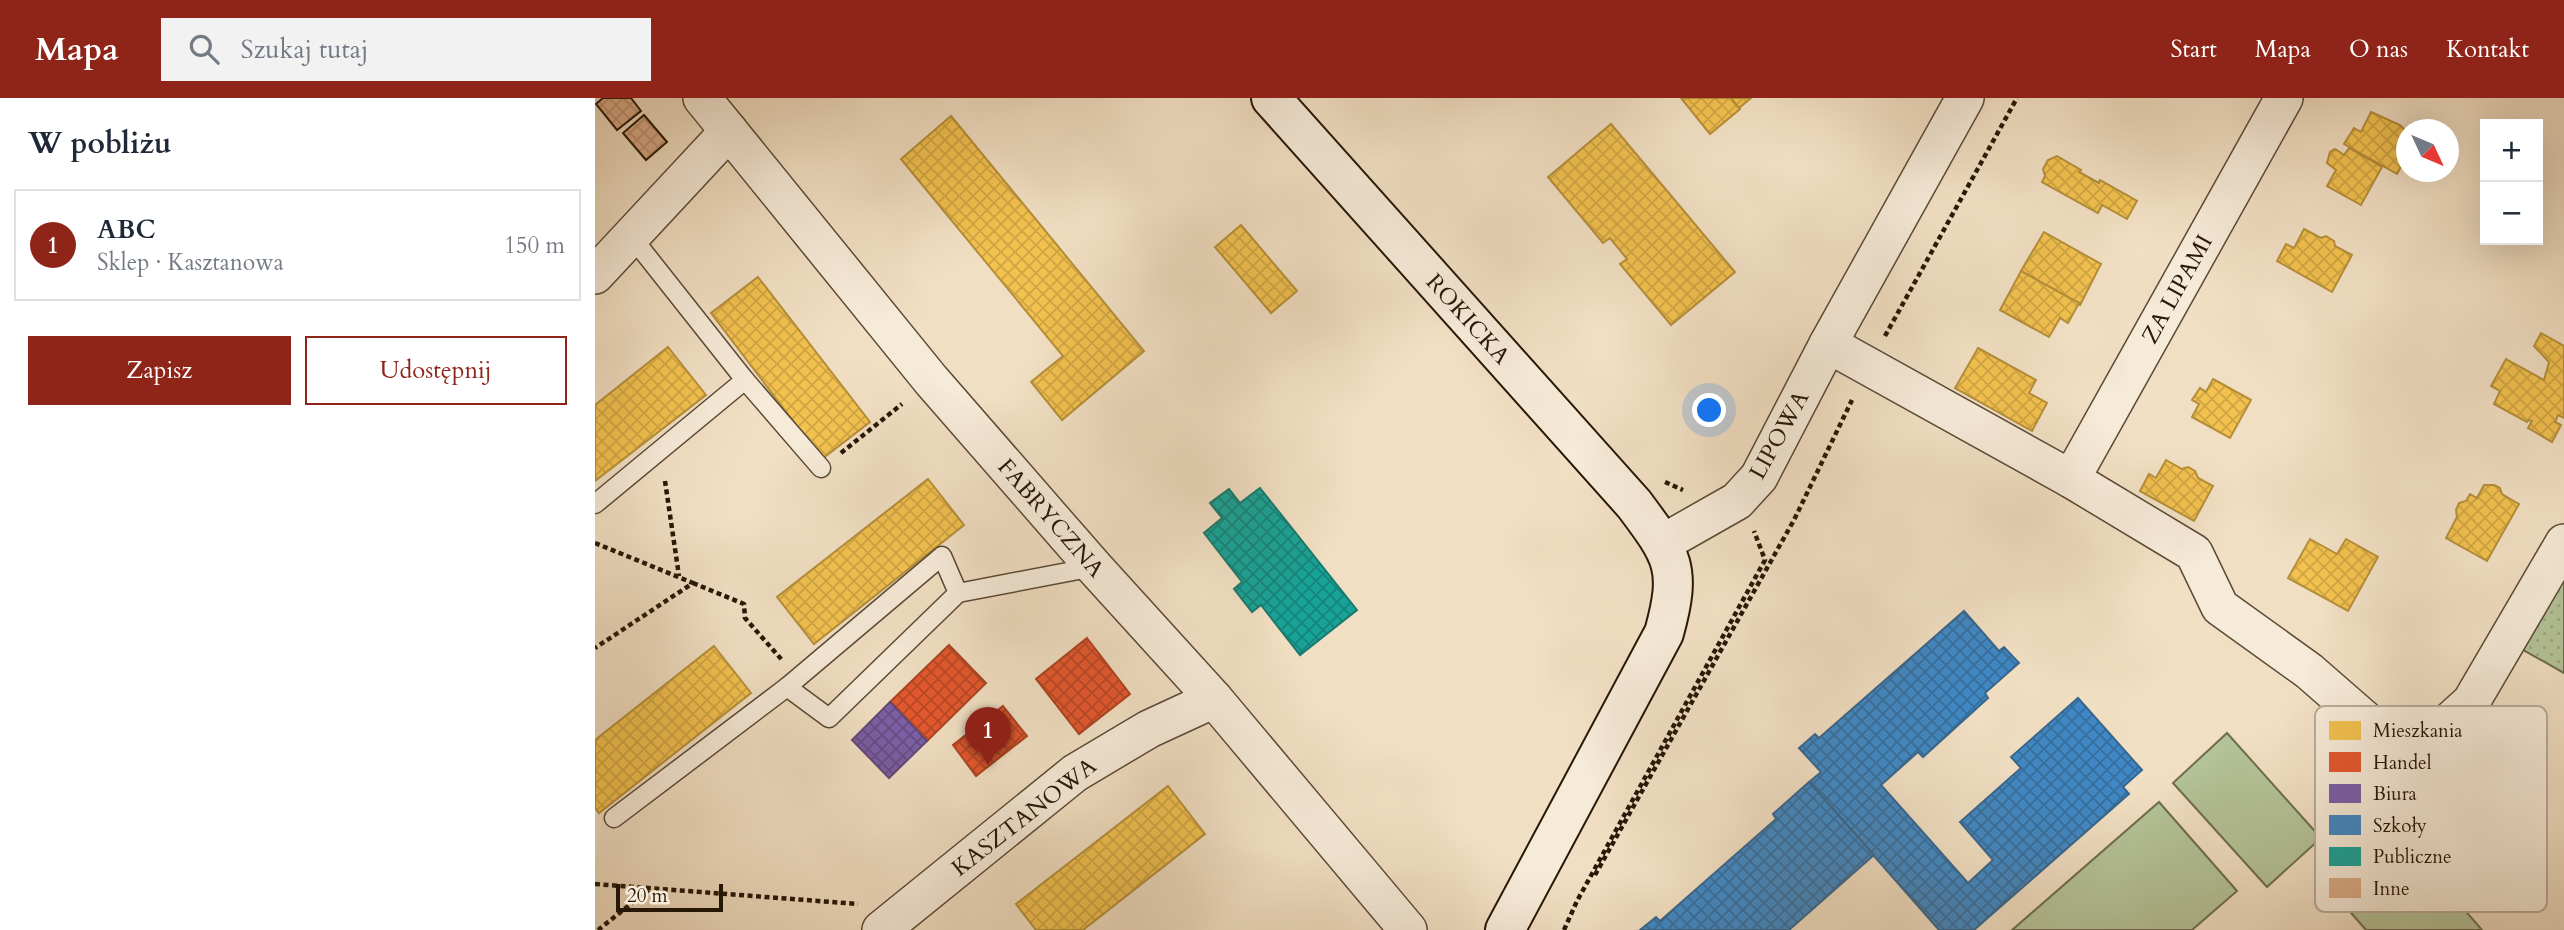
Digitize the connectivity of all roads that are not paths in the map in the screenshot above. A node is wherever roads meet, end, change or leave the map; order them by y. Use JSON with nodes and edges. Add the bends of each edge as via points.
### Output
{"nodes":[{"id":1,"x":702,"y":98,"type":"edge"},
{"id":2,"x":1271,"y":98,"type":"edge"},
{"id":3,"x":1965,"y":98,"type":"edge"},
{"id":4,"x":2284,"y":98,"type":"edge"},
{"id":5,"x":729,"y":131,"type":"junction"},
{"id":6,"x":631,"y":236,"type":"junction"},
{"id":7,"x":595,"y":275,"type":"edge"},
{"id":8,"x":1828,"y":344,"type":"junction"},
{"id":9,"x":745,"y":380,"type":"junction"},
{"id":10,"x":821,"y":468,"type":"road end"},
{"id":11,"x":2071,"y":479,"type":"junction"},
{"id":12,"x":595,"y":504,"type":"edge"},
{"id":13,"x":1663,"y":543,"type":"junction"},
{"id":14,"x":2564,"y":543,"type":"edge"},
{"id":15,"x":1094,"y":567,"type":"junction"},
{"id":16,"x":958,"y":593,"type":"junction"},
{"id":17,"x":792,"y":682,"type":"junction"},
{"id":18,"x":1214,"y":699,"type":"junction"},
{"id":19,"x":2349,"y":706,"type":"edge"},
{"id":20,"x":2467,"y":706,"type":"edge"},
{"id":21,"x":614,"y":818,"type":"dead end"},
{"id":22,"x":894,"y":919,"type":"edge"},
{"id":23,"x":1408,"y":930,"type":"edge"},
{"id":24,"x":1505,"y":930,"type":"edge"}],
"edges":[{"from":1,"to":5,"type":"street","name":"FABRYCZNA"},
{"from":2,"to":13,"type":"main road","name":"ROKICKA","via":[[1634,504]]},
{"from":3,"to":8,"type":"street","name":"LIPOWA"},
{"from":4,"to":11,"type":"street","name":"ZA LIPAMI"},
{"from":5,"to":6,"type":"street"},
{"from":5,"to":15,"type":"street","name":"FABRYCZNA","via":[[932,380]]},
{"from":6,"to":7,"type":"street"},
{"from":6,"to":9,"type":"lane"},
{"from":8,"to":11,"type":"street"},
{"from":8,"to":13,"type":"street","name":"LIPOWA","via":[[1759,477],[1730,505]]},
{"from":9,"to":10,"type":"lane"},
{"from":9,"to":12,"type":"lane"},
{"from":11,"to":19,"type":"street","via":[[2194,553],[2220,607]]},
{"from":13,"to":24,"type":"main road","via":[[1674,573],[1664,633]]},
{"from":14,"to":20,"type":"street"},
{"from":15,"to":16,"type":"lane"},
{"from":15,"to":18,"type":"street","name":"FABRYCZNA"},
{"from":16,"to":17,"type":"lane","via":[[829,718]]},
{"from":16,"to":17,"type":"lane","via":[[942,556]]},
{"from":17,"to":21,"type":"lane"},
{"from":18,"to":22,"type":"street","name":"KASZTANOWA","via":[[1149,729],[1075,773]]},
{"from":18,"to":23,"type":"street","name":"FABRYCZNA"}]}
